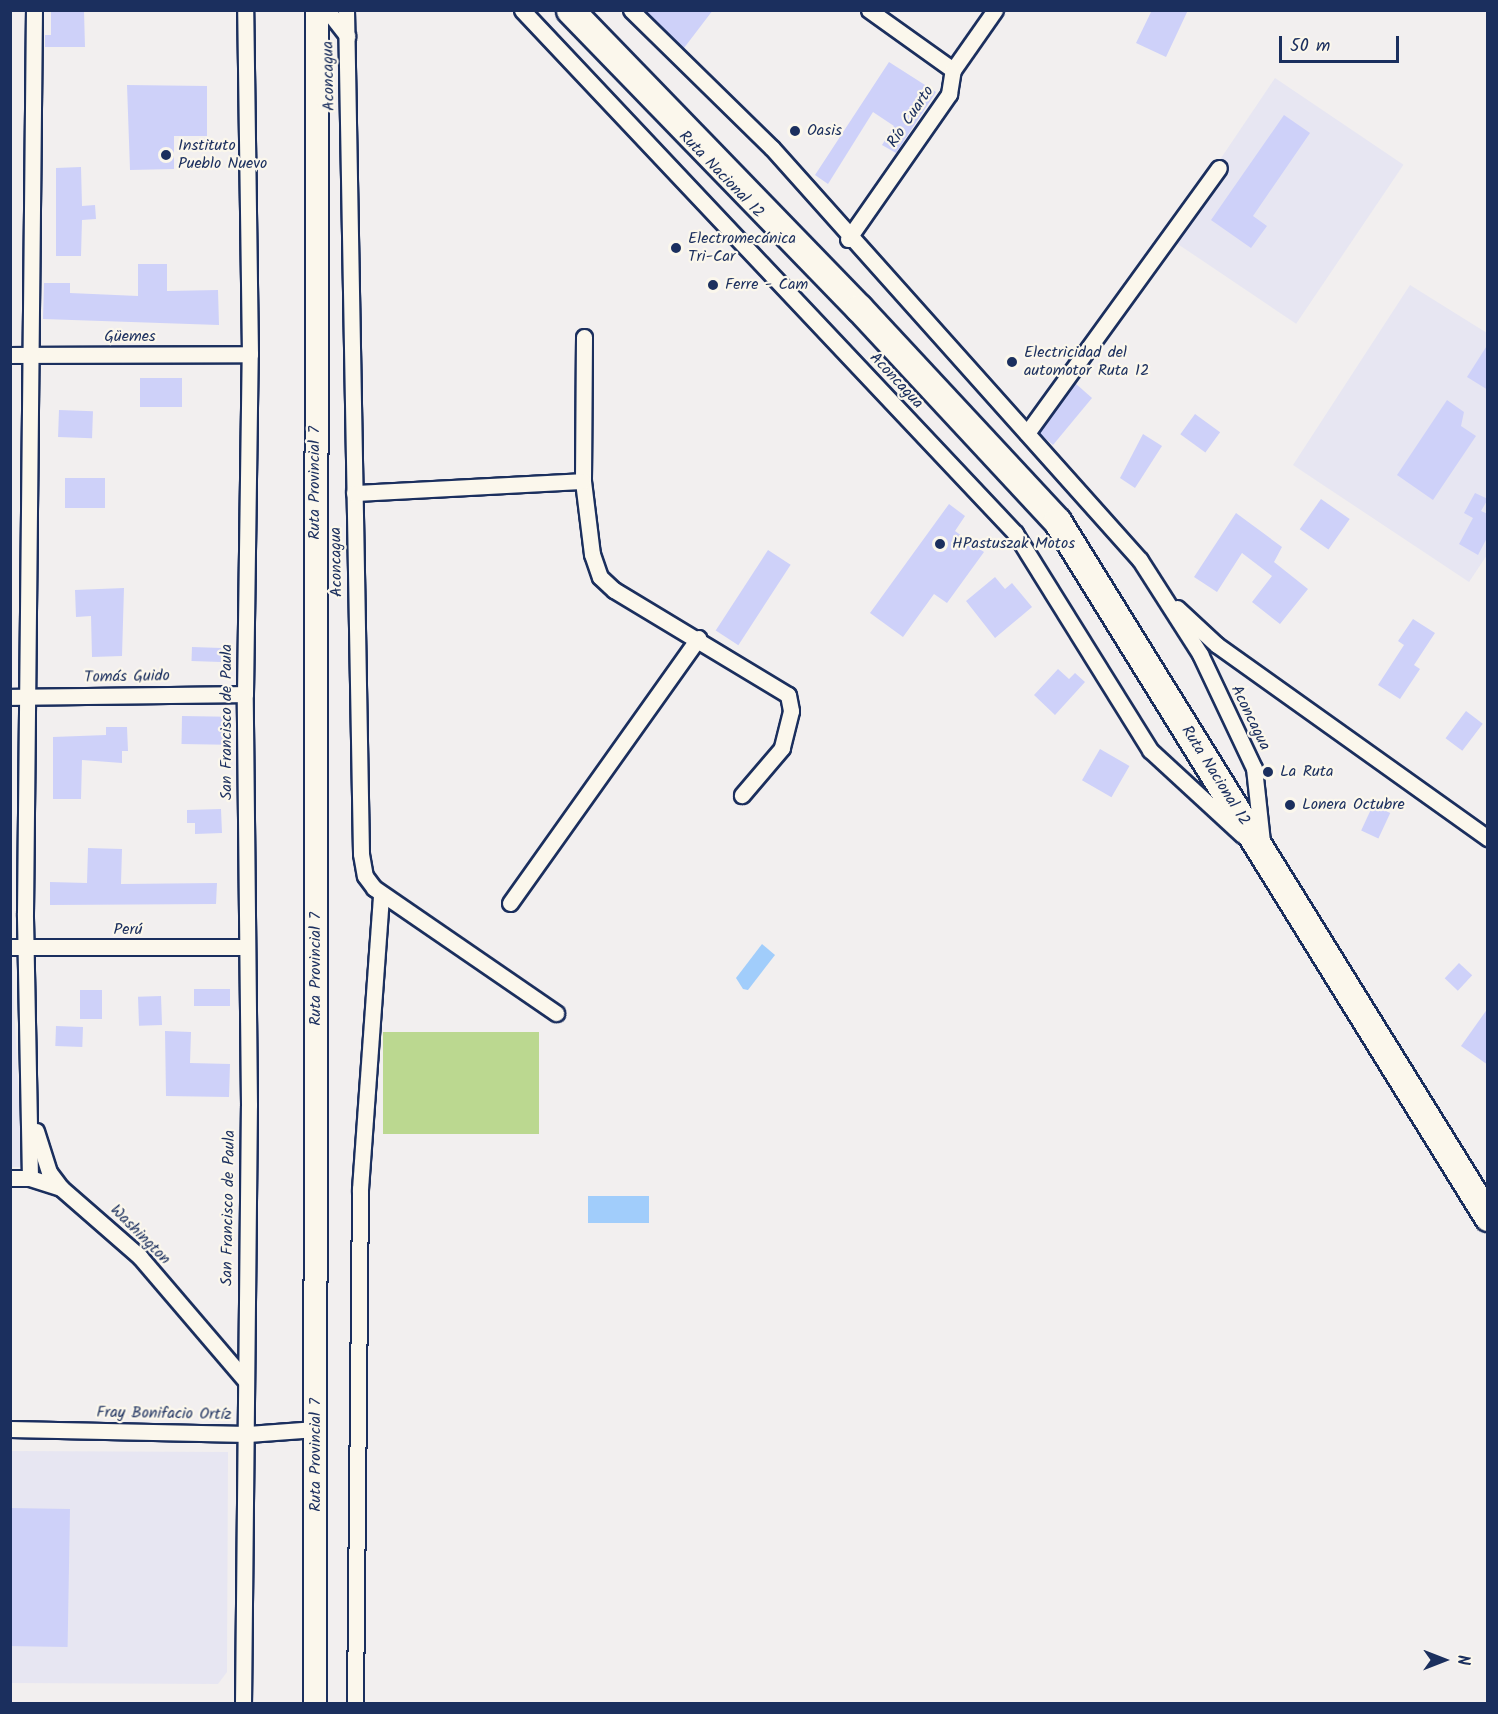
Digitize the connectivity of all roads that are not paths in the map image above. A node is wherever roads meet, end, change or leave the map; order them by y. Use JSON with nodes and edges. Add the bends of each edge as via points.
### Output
{"nodes":[{"id":1,"x":34,"y":10,"type":"edge"},
{"id":2,"x":244,"y":10,"type":"edge"},
{"id":3,"x":307,"y":10,"type":"edge"},
{"id":4,"x":317,"y":10,"type":"edge"},
{"id":5,"x":327,"y":10,"type":"edge"},
{"id":6,"x":346,"y":10,"type":"edge"},
{"id":7,"x":522,"y":10,"type":"edge"},
{"id":8,"x":562,"y":10,"type":"edge"},
{"id":9,"x":570,"y":10,"type":"edge"},
{"id":10,"x":631,"y":10,"type":"edge"},
{"id":11,"x":869,"y":10,"type":"edge"},
{"id":12,"x":995,"y":10,"type":"edge"},
{"id":13,"x":347,"y":36,"type":"junction"},
{"id":14,"x":953,"y":70,"type":"junction"},
{"id":15,"x":1220,"y":168,"type":"dead end"},
{"id":16,"x":315,"y":234,"type":"junction"},
{"id":17,"x":848,"y":239,"type":"junction"},
{"id":18,"x":584,"y":337,"type":"dead end"},
{"id":19,"x":250,"y":354,"type":"junction"},
{"id":20,"x":10,"y":355,"type":"edge"},
{"id":21,"x":28,"y":355,"type":"junction"},
{"id":22,"x":909,"y":361,"type":"junction"},
{"id":23,"x":1027,"y":433,"type":"junction"},
{"id":24,"x":583,"y":481,"type":"junction"},
{"id":25,"x":354,"y":493,"type":"junction"},
{"id":26,"x":1163,"y":595,"type":"junction"},
{"id":27,"x":698,"y":638,"type":"junction"},
{"id":28,"x":245,"y":694,"type":"junction"},
{"id":29,"x":27,"y":696,"type":"junction"},
{"id":30,"x":10,"y":697,"type":"edge"},
{"id":31,"x":742,"y":795,"type":"dead end"},
{"id":32,"x":1488,"y":838,"type":"edge"},
{"id":33,"x":1264,"y":855,"type":"junction"},
{"id":34,"x":381,"y":894,"type":"junction"},
{"id":35,"x":510,"y":903,"type":"dead end"},
{"id":36,"x":18,"y":947,"type":"edge"},
{"id":37,"x":245,"y":948,"type":"junction"},
{"id":38,"x":556,"y":1013,"type":"dead end"},
{"id":39,"x":30,"y":1107,"type":"junction"},
{"id":40,"x":10,"y":1178,"type":"edge"},
{"id":41,"x":30,"y":1178,"type":"junction"},
{"id":42,"x":61,"y":1188,"type":"junction"},
{"id":43,"x":1488,"y":1218,"type":"edge"},
{"id":44,"x":245,"y":1380,"type":"junction"},
{"id":45,"x":10,"y":1429,"type":"edge"},
{"id":46,"x":316,"y":1429,"type":"junction"},
{"id":47,"x":248,"y":1434,"type":"junction"},
{"id":48,"x":243,"y":1704,"type":"edge"},
{"id":49,"x":315,"y":1704,"type":"edge"},
{"id":50,"x":355,"y":1704,"type":"edge"}],
"edges":[{"from":1,"to":21,"type":"street"},
{"from":2,"to":19,"type":"street","name":"San Francisco de Paula"},
{"from":3,"to":16,"type":"main road","name":"Ruta Provincial 7","via":[[308,179]]},
{"from":4,"to":16,"type":"main road","name":"Ruta Provincial 7"},
{"from":5,"to":13,"type":"street"},
{"from":6,"to":13,"type":"street","name":"Aconcagua"},
{"from":7,"to":33,"type":"street","name":"Aconcagua","via":[[1015,533],[1150,750]]},
{"from":8,"to":22,"type":"highway","name":"Ruta Nacional 12","via":[[889,348]]},
{"from":9,"to":22,"type":"highway","name":"Ruta Nacional 12"},
{"from":10,"to":17,"type":"street","name":"Aconcagua","via":[[772,148]]},
{"from":11,"to":14,"type":"street"},
{"from":12,"to":14,"type":"street","name":"Río Cuarto"},
{"from":13,"to":25,"type":"street","name":"Aconcagua"},
{"from":14,"to":17,"type":"street","name":"Río Cuarto","via":[[949,94]]},
{"from":15,"to":23,"type":"street"},
{"from":16,"to":46,"type":"main road","name":"Ruta Provincial 7"},
{"from":17,"to":23,"type":"street","name":"Aconcagua"},
{"from":18,"to":24,"type":"street"},
{"from":19,"to":21,"type":"street","name":"Güemes"},
{"from":19,"to":28,"type":"street","name":"San Francisco de Paula"},
{"from":20,"to":21,"type":"street","name":"Güemes"},
{"from":21,"to":29,"type":"street"},
{"from":22,"to":33,"type":"highway","name":"Ruta Nacional 12","via":[[1057,521]]},
{"from":23,"to":26,"type":"street","name":"Aconcagua","via":[[1140,560]]},
{"from":24,"to":25,"type":"street"},
{"from":24,"to":27,"type":"street","via":[[592,554],[600,576],[614,590]]},
{"from":25,"to":34,"type":"street","name":"Aconcagua","via":[[361,854],[365,876]]},
{"from":26,"to":32,"type":"street","via":[[1217,645]]},
{"from":26,"to":33,"type":"street","name":"Aconcagua","via":[[1200,654],[1254,768]]},
{"from":27,"to":31,"type":"street","via":[[788,695],[791,711],[783,748]]},
{"from":27,"to":35,"type":"street"},
{"from":28,"to":29,"type":"street","name":"Tomás Guido"},
{"from":28,"to":37,"type":"street","name":"San Francisco de Paula"},
{"from":29,"to":30,"type":"street","name":"Tomás Guido"},
{"from":29,"to":36,"type":"street"},
{"from":33,"to":43,"type":"highway","name":"Ruta Nacional 12"},
{"from":34,"to":38,"type":"street","name":"Aconcagua"},
{"from":34,"to":50,"type":"street","via":[[360,1189]]},
{"from":36,"to":37,"type":"street","name":"Perú"},
{"from":36,"to":39,"type":"street"},
{"from":37,"to":44,"type":"street","name":"San Francisco de Paula","via":[[249,1105]]},
{"from":39,"to":41,"type":"street"},
{"from":39,"to":42,"type":"street","name":"Washington","via":[[48,1172]]},
{"from":40,"to":41,"type":"street"},
{"from":41,"to":42,"type":"street"},
{"from":42,"to":44,"type":"street","name":"Washington","via":[[140,1257]]},
{"from":44,"to":47,"type":"street","name":"San Francisco de Paula"},
{"from":45,"to":47,"type":"street","name":"Fray Bonifacio Ortíz"},
{"from":46,"to":47,"type":"street","name":"Fray Bonifacio Ortíz"},
{"from":46,"to":49,"type":"main road","name":"Ruta Provincial 7"},
{"from":47,"to":48,"type":"street","name":"San Francisco de Paula"}]}
